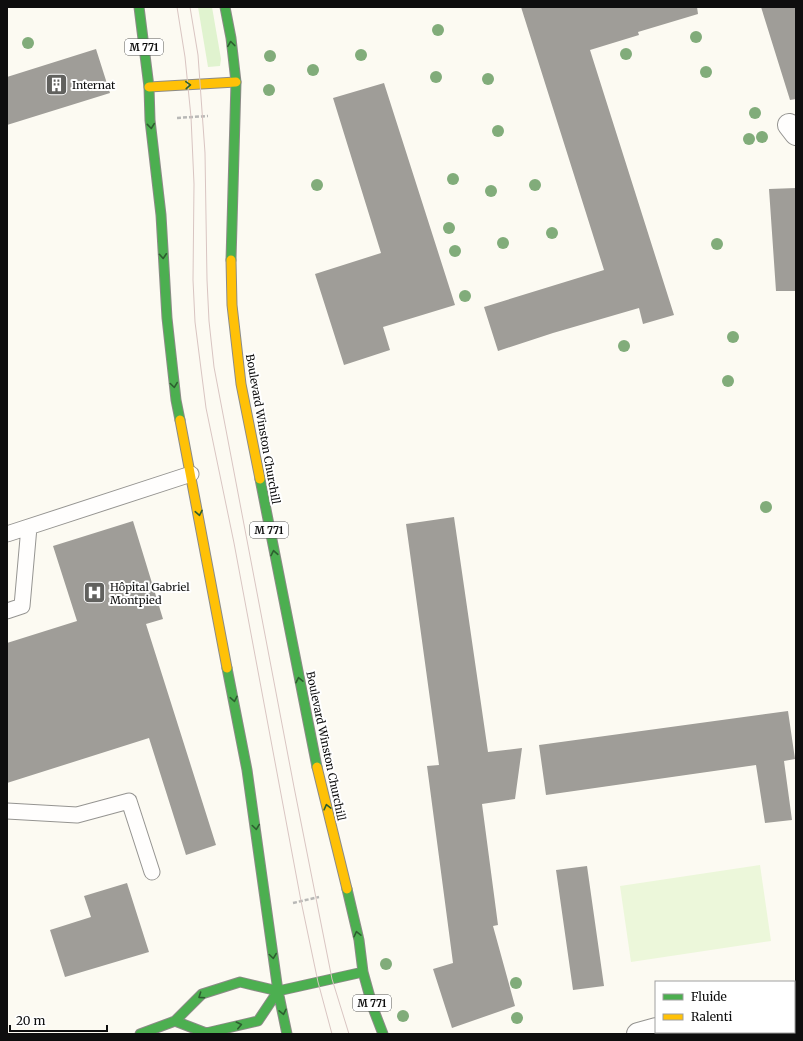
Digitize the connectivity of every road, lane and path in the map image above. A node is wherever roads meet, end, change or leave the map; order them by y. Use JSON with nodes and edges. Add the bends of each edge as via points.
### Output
{"nodes":[{"id":1,"x":139,"y":7,"type":"edge"},
{"id":2,"x":225,"y":7,"type":"edge"},
{"id":3,"x":236,"y":82,"type":"junction"},
{"id":4,"x":149,"y":88,"type":"junction"},
{"id":5,"x":236,"y":114,"type":"junction"},
{"id":6,"x":150,"y":120,"type":"junction"},
{"id":7,"x":191,"y":474,"type":"junction"},
{"id":8,"x":29,"y":527,"type":"junction"},
{"id":9,"x":7,"y":534,"type":"edge"},
{"id":10,"x":7,"y":611,"type":"edge"},
{"id":11,"x":7,"y":811,"type":"edge"},
{"id":12,"x":152,"y":872,"type":"dead end"},
{"id":13,"x":347,"y":892,"type":"junction"},
{"id":14,"x":267,"y":908,"type":"junction"},
{"id":15,"x":362,"y":972,"type":"junction"},
{"id":16,"x":278,"y":991,"type":"junction"},
{"id":17,"x":175,"y":1021,"type":"junction"},
{"id":18,"x":655,"y":1029,"type":"edge"},
{"id":19,"x":140,"y":1034,"type":"edge"},
{"id":20,"x":287,"y":1034,"type":"edge"},
{"id":21,"x":383,"y":1034,"type":"edge"},
{"id":22,"x":638,"y":1034,"type":"edge"}],
"edges":[{"from":1,"to":4,"type":"main road","number":"M 771"},
{"from":3,"to":2,"type":"main road","name":"Boulevard Winston Churchill","number":"M 771","one_way":true},
{"from":4,"to":3,"type":"main road","one_way":true},
{"from":3,"to":5,"type":"main road","name":"Boulevard Winston Churchill","number":"M 771"},
{"from":4,"to":6,"type":"main road","number":"M 771"},
{"from":5,"to":6,"type":"path"},
{"from":13,"to":5,"type":"main road","name":"Boulevard Winston Churchill","number":"M 771","one_way":true,"via":[[316,759],[240,384],[232,305],[231,258]]},
{"from":6,"to":7,"type":"main road","number":"M 771","one_way":true,"via":[[161,215],[171,363]]},
{"from":7,"to":8,"type":"lane"},
{"from":7,"to":14,"type":"main road","number":"M 771","one_way":true,"via":[[247,770]]},
{"from":8,"to":9,"type":"lane"},
{"from":8,"to":10,"type":"lane","via":[[22,606]]},
{"from":11,"to":12,"type":"lane","via":[[77,815],[129,801]]},
{"from":13,"to":14,"type":"path"},
{"from":15,"to":13,"type":"main road","name":"Boulevard Winston Churchill","number":"M 771","one_way":true,"via":[[359,940]]},
{"from":14,"to":16,"type":"main road","number":"M 771","one_way":true},
{"from":15,"to":16,"type":"main road"},
{"from":15,"to":21,"type":"main road","name":"Boulevard Winston Churchill","number":"M 771"},
{"from":16,"to":17,"type":"main road","one_way":true,"via":[[240,982],[202,994]]},
{"from":17,"to":16,"type":"main road","one_way":true,"via":[[206,1033],[258,1020]]},
{"from":16,"to":20,"type":"main road","number":"M 771","one_way":true},
{"from":17,"to":19,"type":"main road"},
{"from":18,"to":22,"type":"street"}]}
